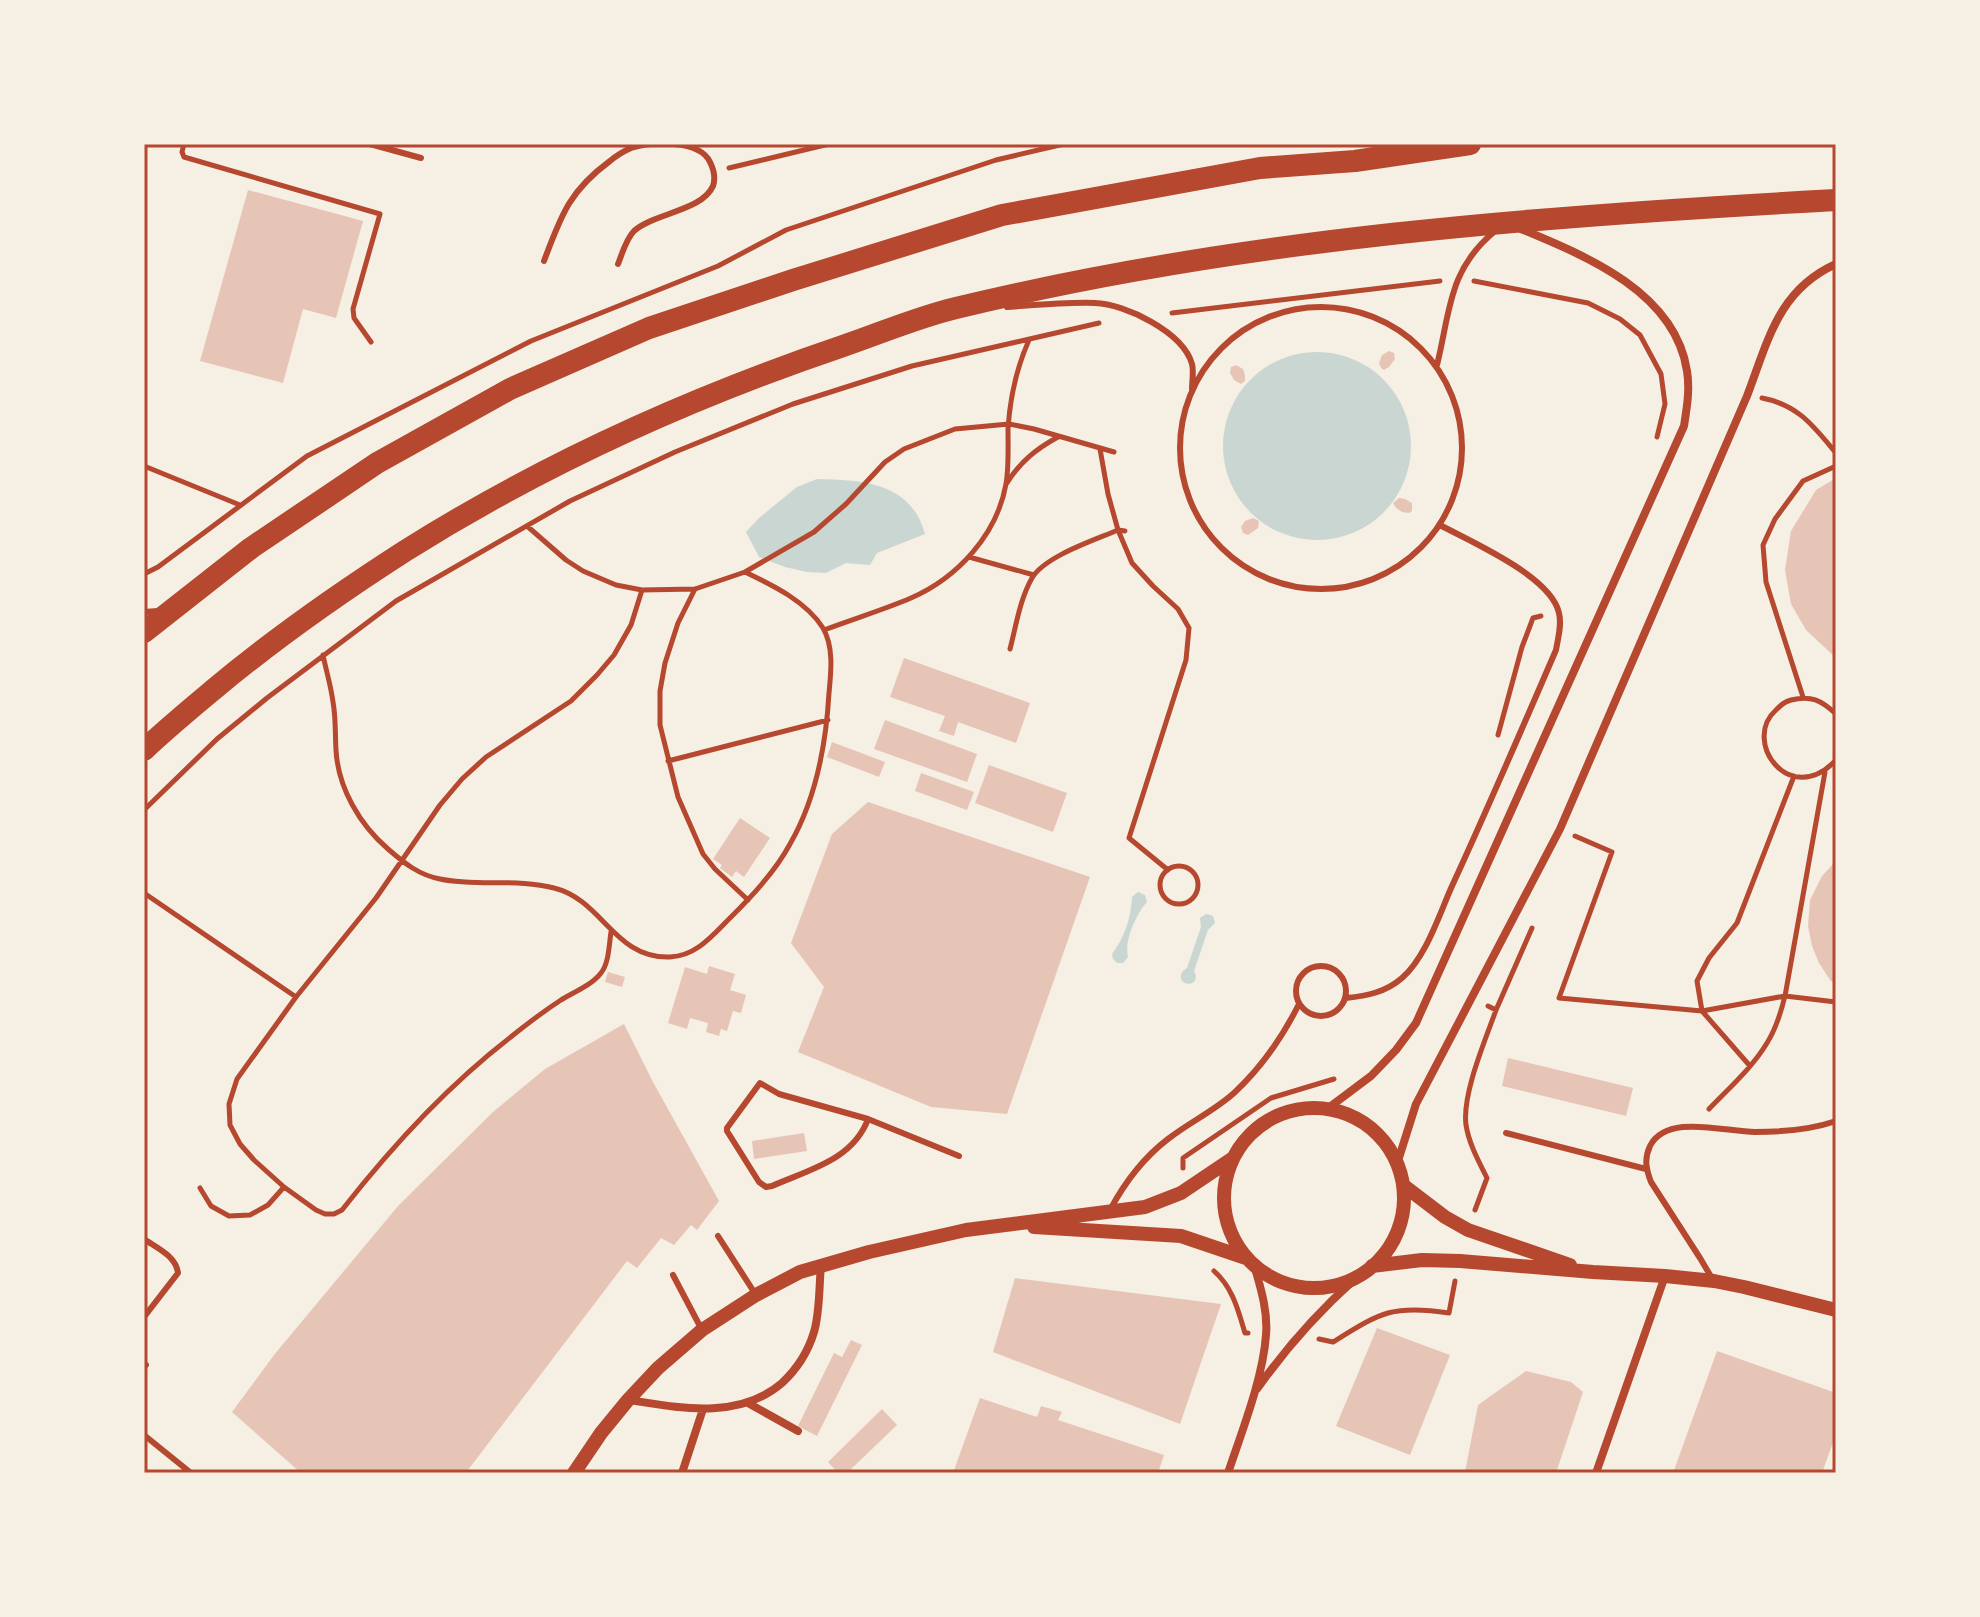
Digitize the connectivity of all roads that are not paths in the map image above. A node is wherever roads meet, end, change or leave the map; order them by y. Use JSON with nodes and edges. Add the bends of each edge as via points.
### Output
{"nodes":[{"id":1,"x":370,"y":144,"type":"edge"},
{"id":2,"x":1470,"y":144,"type":"edge"},
{"id":3,"x":421,"y":158,"type":"dead end"},
{"id":4,"x":1836,"y":200,"type":"edge"},
{"id":5,"x":1508,"y":223,"type":"junction"},
{"id":6,"x":544,"y":261,"type":"dead end"},
{"id":7,"x":618,"y":264,"type":"dead end"},
{"id":8,"x":1836,"y":264,"type":"edge"},
{"id":9,"x":951,"y":309,"type":"junction"},
{"id":10,"x":1437,"y":365,"type":"junction"},
{"id":11,"x":1192,"y":390,"type":"junction"},
{"id":12,"x":1440,"y":525,"type":"junction"},
{"id":13,"x":170,"y":611,"type":"junction"},
{"id":14,"x":144,"y":612,"type":"edge"},
{"id":15,"x":144,"y":632,"type":"edge"},
{"id":16,"x":144,"y":750,"type":"edge"},
{"id":17,"x":1346,"y":998,"type":"junction"},
{"id":18,"x":1299,"y":1004,"type":"junction"},
{"id":19,"x":1327,"y":1109,"type":"junction"},
{"id":20,"x":868,"y":1119,"type":"junction"},
{"id":21,"x":1836,"y":1121,"type":"edge"},
{"id":22,"x":1506,"y":1133,"type":"dead end"},
{"id":23,"x":959,"y":1156,"type":"dead end"},
{"id":24,"x":1233,"y":1158,"type":"junction"},
{"id":25,"x":1397,"y":1164,"type":"junction"},
{"id":26,"x":1646,"y":1169,"type":"junction"},
{"id":27,"x":1403,"y":1185,"type":"junction"},
{"id":28,"x":1110,"y":1211,"type":"junction"},
{"id":29,"x":1002,"y":1225,"type":"junction"},
{"id":30,"x":718,"y":1236,"type":"dead end"},
{"id":31,"x":144,"y":1239,"type":"edge"},
{"id":32,"x":1250,"y":1263,"type":"junction"},
{"id":33,"x":821,"y":1265,"type":"junction"},
{"id":34,"x":1372,"y":1266,"type":"junction"},
{"id":35,"x":1593,"y":1272,"type":"junction"},
{"id":36,"x":673,"y":1275,"type":"dead end"},
{"id":37,"x":1665,"y":1276,"type":"junction"},
{"id":38,"x":1355,"y":1279,"type":"junction"},
{"id":39,"x":1714,"y":1281,"type":"junction"},
{"id":40,"x":756,"y":1295,"type":"junction"},
{"id":41,"x":1836,"y":1310,"type":"edge"},
{"id":42,"x":144,"y":1317,"type":"edge"},
{"id":43,"x":702,"y":1330,"type":"junction"},
{"id":44,"x":1252,"y":1396,"type":"junction"},
{"id":45,"x":628,"y":1400,"type":"junction"},
{"id":46,"x":748,"y":1403,"type":"junction"},
{"id":47,"x":703,"y":1409,"type":"junction"},
{"id":48,"x":798,"y":1431,"type":"dead end"},
{"id":49,"x":144,"y":1435,"type":"edge"},
{"id":50,"x":191,"y":1473,"type":"edge"},
{"id":51,"x":574,"y":1473,"type":"edge"},
{"id":52,"x":682,"y":1473,"type":"edge"},
{"id":53,"x":1228,"y":1473,"type":"edge"},
{"id":54,"x":1596,"y":1473,"type":"edge"}],
"edges":[{"from":1,"to":3,"type":"lane"},
{"from":2,"to":13,"type":"highway","via":[[1260,168],[1002,215],[649,328],[510,389],[377,463],[251,548]]},
{"from":4,"to":5,"type":"highway"},
{"from":5,"to":9,"type":"highway","via":[[1228,255]]},
{"from":5,"to":10,"type":"lane","via":[[1490,235],[1461,272],[1448,305]]},
{"from":5,"to":19,"type":"street","via":[[1622,277],[1659,312],[1677,338],[1687,369],[1684,426],[1416,1023],[1371,1076]]},
{"from":6,"to":7,"type":"lane","via":[[574,193],[612,159],[631,148],[652,145],[691,147],[707,155],[715,171],[713,186],[703,199],[633,232]]},
{"from":8,"to":25,"type":"street","via":[[1795,291],[1774,324],[1560,829],[1416,1104]]},
{"from":9,"to":11,"type":"lane","via":[[1116,306],[1163,329],[1184,349],[1193,365]]},
{"from":9,"to":16,"type":"highway","via":[[687,404],[507,491],[342,591],[260,651]]},
{"from":10,"to":11,"type":"lane","via":[[1411,338],[1380,319],[1344,308],[1307,307],[1271,316],[1239,333],[1212,359]]},
{"from":10,"to":12,"type":"lane","via":[[1460,419],[1463,449],[1452,502]]},
{"from":11,"to":12,"type":"lane","via":[[1182,424],[1180,460],[1187,494],[1202,525],[1225,553],[1253,573],[1309,589],[1356,586],[1407,561]]},
{"from":12,"to":17,"type":"lane","via":[[1506,560],[1548,591],[1559,612],[1556,650],[1422,953],[1390,986]]},
{"from":13,"to":14,"type":"lane"},
{"from":13,"to":15,"type":"highway"},
{"from":17,"to":18,"type":"lane","via":[[1326,1016],[1316,1016]]},
{"from":17,"to":18,"type":"lane","via":[[1339,971],[1321,965],[1298,979]]},
{"from":18,"to":28,"type":"lane","via":[[1253,1075],[1155,1150],[1129,1178]]},
{"from":19,"to":24,"type":"street","via":[[1295,1110],[1265,1122]]},
{"from":19,"to":25,"type":"street","via":[[1376,1133]]},
{"from":20,"to":20,"type":"lane","via":[[779,1094],[760,1083],[727,1131],[766,1187],[835,1159],[863,1133]]},
{"from":20,"to":23,"type":"lane"},
{"from":21,"to":26,"type":"lane","via":[[1777,1132],[1678,1126],[1653,1141]]},
{"from":22,"to":26,"type":"lane"},
{"from":24,"to":28,"type":"street","via":[[1181,1193],[1145,1207]]},
{"from":24,"to":32,"type":"street","via":[[1223,1194],[1225,1217]]},
{"from":25,"to":27,"type":"street"},
{"from":26,"to":39,"type":"lane"},
{"from":27,"to":34,"type":"street","via":[[1398,1229]]},
{"from":27,"to":35,"type":"street","via":[[1468,1230]]},
{"from":28,"to":29,"type":"street"},
{"from":29,"to":32,"type":"street","via":[[1181,1236]]},
{"from":29,"to":33,"type":"street"},
{"from":30,"to":40,"type":"lane"},
{"from":31,"to":42,"type":"lane","via":[[172,1259],[178,1273]]},
{"from":32,"to":38,"type":"street","via":[[1284,1283],[1307,1288]]},
{"from":32,"to":44,"type":"street","via":[[1264,1299],[1267,1332]]},
{"from":33,"to":40,"type":"street"},
{"from":33,"to":46,"type":"street","via":[[815,1329],[806,1354],[771,1392]]},
{"from":34,"to":35,"type":"street","via":[[1460,1261]]},
{"from":34,"to":38,"type":"street"},
{"from":35,"to":37,"type":"street"},
{"from":36,"to":43,"type":"lane"},
{"from":37,"to":39,"type":"street"},
{"from":37,"to":54,"type":"street"},
{"from":38,"to":44,"type":"street","via":[[1298,1336]]},
{"from":39,"to":41,"type":"street"},
{"from":40,"to":43,"type":"street"},
{"from":43,"to":45,"type":"street"},
{"from":44,"to":53,"type":"street"},
{"from":45,"to":47,"type":"street"},
{"from":45,"to":51,"type":"street"},
{"from":46,"to":47,"type":"street"},
{"from":46,"to":48,"type":"street"},
{"from":47,"to":52,"type":"street"},
{"from":49,"to":50,"type":"lane"}]}
